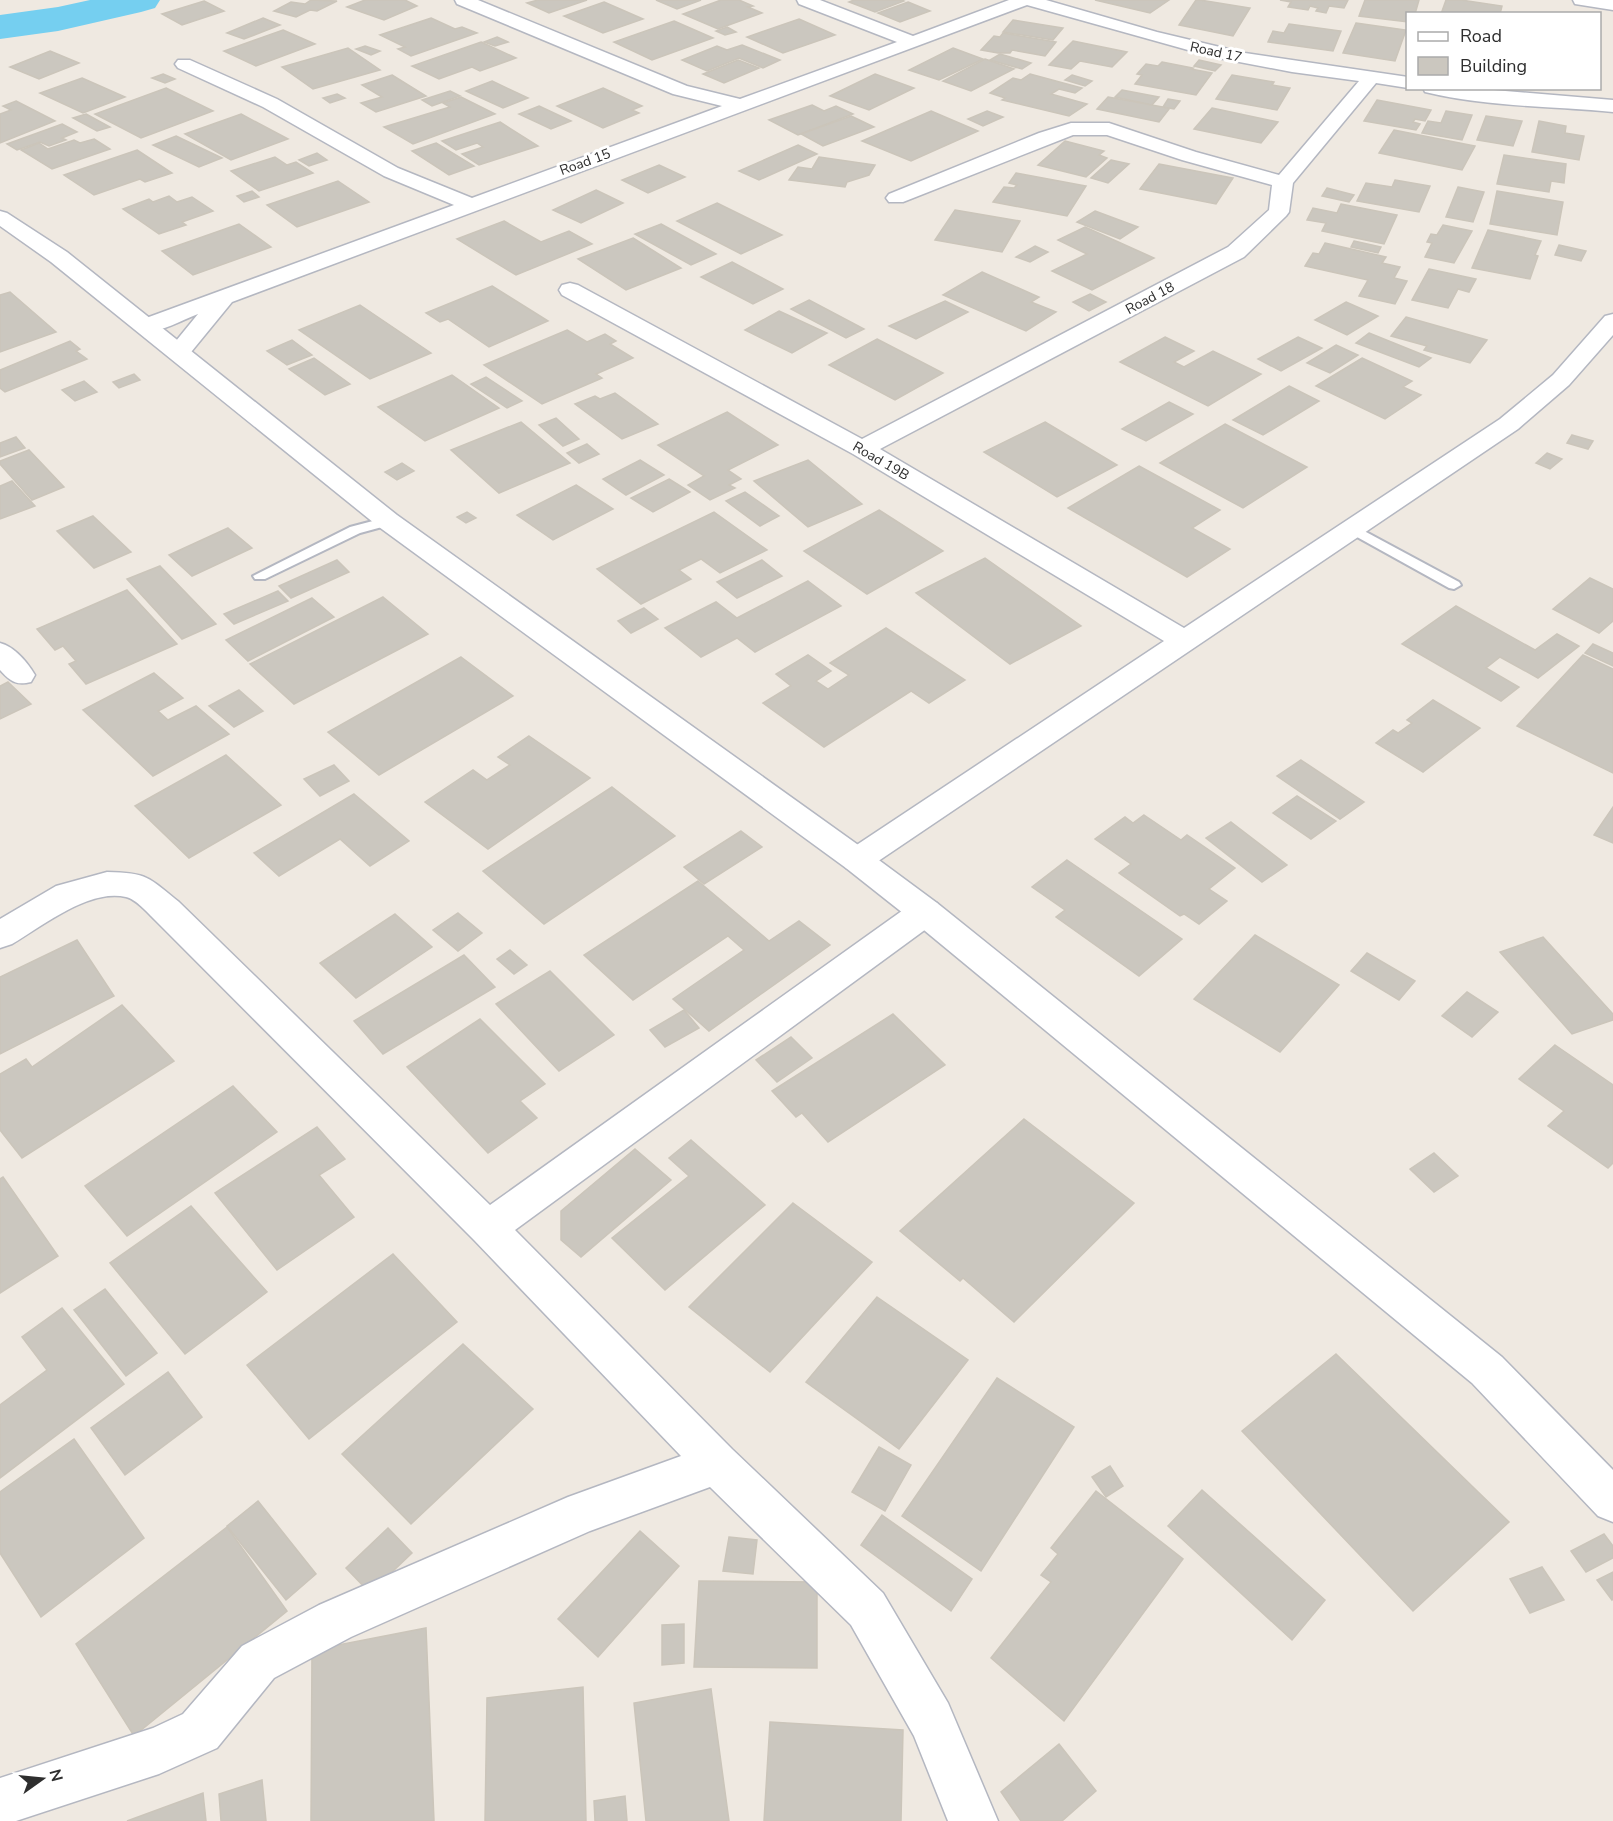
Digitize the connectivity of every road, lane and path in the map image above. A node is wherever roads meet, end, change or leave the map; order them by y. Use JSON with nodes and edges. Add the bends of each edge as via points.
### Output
{"nodes":[{"id":1,"x":463,"y":0,"type":"edge"},
{"id":2,"x":805,"y":0,"type":"edge"},
{"id":3,"x":1027,"y":0,"type":"edge"},
{"id":4,"x":1581,"y":0,"type":"edge"},
{"id":5,"x":1613,"y":5,"type":"edge"},
{"id":6,"x":911,"y":41,"type":"junction"},
{"id":7,"x":184,"y":64,"type":"dead end"},
{"id":8,"x":1372,"y":76,"type":"junction"},
{"id":9,"x":1406,"y":83,"type":"edge"},
{"id":10,"x":1444,"y":90,"type":"edge"},
{"id":11,"x":740,"y":105,"type":"junction"},
{"id":12,"x":1613,"y":106,"type":"edge"},
{"id":13,"x":1283,"y":182,"type":"junction"},
{"id":14,"x":896,"y":198,"type":"dead end"},
{"id":15,"x":472,"y":204,"type":"junction"},
{"id":16,"x":0,"y":217,"type":"edge"},
{"id":17,"x":570,"y":290,"type":"dead end"},
{"id":18,"x":226,"y":294,"type":"junction"},
{"id":19,"x":1613,"y":321,"type":"edge"},
{"id":20,"x":146,"y":326,"type":"junction"},
{"id":21,"x":179,"y":352,"type":"junction"},
{"id":22,"x":862,"y":449,"type":"junction"},
{"id":23,"x":388,"y":521,"type":"junction"},
{"id":24,"x":1353,"y":529,"type":"junction"},
{"id":25,"x":260,"y":576,"type":"dead end"},
{"id":26,"x":1454,"y":585,"type":"dead end"},
{"id":27,"x":1186,"y":642,"type":"junction"},
{"id":28,"x":0,"y":652,"type":"edge"},
{"id":29,"x":21,"y":675,"type":"dead end"},
{"id":30,"x":857,"y":860,"type":"junction"},
{"id":31,"x":924,"y":912,"type":"junction"},
{"id":32,"x":0,"y":934,"type":"edge"},
{"id":33,"x":488,"y":1228,"type":"junction"},
{"id":34,"x":717,"y":1464,"type":"junction"},
{"id":35,"x":1613,"y":1501,"type":"edge"},
{"id":36,"x":0,"y":1802,"type":"edge"},
{"id":37,"x":973,"y":1821,"type":"edge"}],
"edges":[{"from":1,"to":11,"type":"street","via":[[680,90]]},
{"from":2,"to":6,"type":"street"},
{"from":3,"to":6,"type":"street","name":"Road 15"},
{"from":3,"to":8,"type":"street","name":"Road 17","via":[[1176,44],[1277,64]]},
{"from":4,"to":5,"type":"street"},
{"from":6,"to":11,"type":"street","name":"Road 15"},
{"from":7,"to":15,"type":"street","via":[[270,103],[391,172]]},
{"from":8,"to":9,"type":"street","name":"Road 17"},
{"from":8,"to":13,"type":"street"},
{"from":10,"to":12,"type":"street"},
{"from":11,"to":15,"type":"street","name":"Road 15"},
{"from":13,"to":14,"type":"street","via":[[1109,129],[1071,129]]},
{"from":13,"to":22,"type":"street","name":"Road 18","via":[[1278,212],[1236,252]]},
{"from":15,"to":18,"type":"street","name":"Road 15"},
{"from":16,"to":20,"type":"street","via":[[59,256]]},
{"from":17,"to":22,"type":"street","name":"Road 19B"},
{"from":18,"to":20,"type":"street","name":"Road 15"},
{"from":18,"to":21,"type":"street"},
{"from":19,"to":24,"type":"street","via":[[1561,381],[1509,424]]},
{"from":20,"to":21,"type":"street"},
{"from":21,"to":23,"type":"street"},
{"from":22,"to":27,"type":"street","name":"Road 19B"},
{"from":23,"to":25,"type":"lane","via":[[355,530]]},
{"from":23,"to":30,"type":"street"},
{"from":24,"to":26,"type":"lane"},
{"from":24,"to":27,"type":"street"},
{"from":27,"to":30,"type":"street"},
{"from":28,"to":29,"type":"street"},
{"from":30,"to":31,"type":"street"},
{"from":31,"to":33,"type":"street"},
{"from":31,"to":35,"type":"street","via":[[1487,1370]]},
{"from":32,"to":33,"type":"street","via":[[68,895],[107,884],[136,885]]},
{"from":33,"to":34,"type":"street"},
{"from":34,"to":36,"type":"street","via":[[583,1512],[335,1621],[258,1662],[200,1731],[159,1750]]},
{"from":34,"to":37,"type":"street","via":[[867,1609],[931,1720]]}]}
